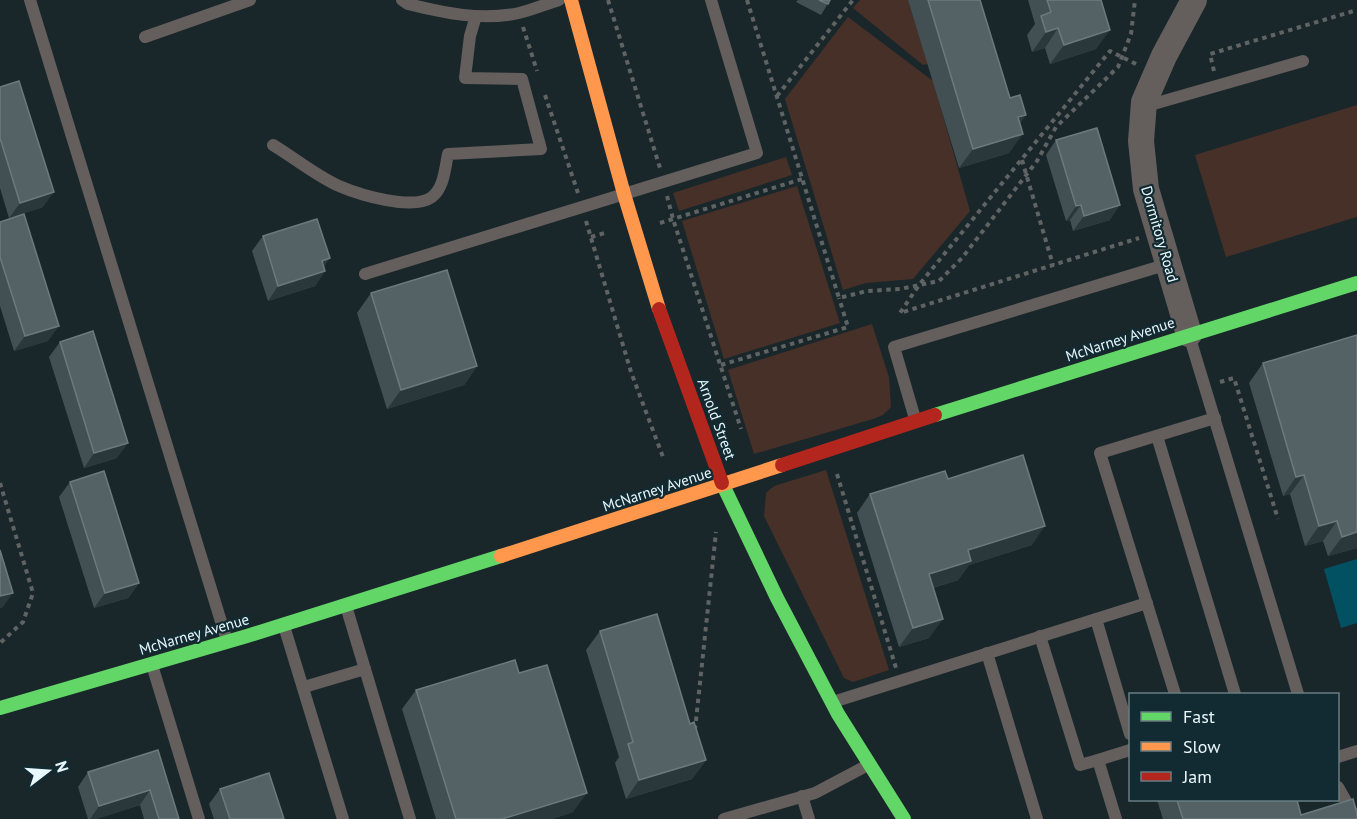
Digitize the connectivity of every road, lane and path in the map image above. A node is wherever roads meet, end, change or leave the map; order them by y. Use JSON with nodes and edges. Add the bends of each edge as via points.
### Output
{"nodes":[{"id":1,"x":30,"y":0,"type":"edge"},
{"id":2,"x":250,"y":0,"type":"edge"},
{"id":3,"x":402,"y":0,"type":"edge"},
{"id":4,"x":559,"y":0,"type":"edge"},
{"id":5,"x":571,"y":0,"type":"edge"},
{"id":6,"x":608,"y":0,"type":"edge"},
{"id":7,"x":711,"y":0,"type":"edge"},
{"id":8,"x":747,"y":0,"type":"edge"},
{"id":9,"x":853,"y":0,"type":"edge"},
{"id":10,"x":1135,"y":0,"type":"edge"},
{"id":11,"x":1194,"y":0,"type":"edge"},
{"id":12,"x":1357,"y":10,"type":"edge"},
{"id":13,"x":518,"y":13,"type":"junction"},
{"id":14,"x":476,"y":16,"type":"junction"},
{"id":15,"x":145,"y":37,"type":"dead end"},
{"id":16,"x":1122,"y":58,"type":"junction"},
{"id":17,"x":1303,"y":60,"type":"dead end"},
{"id":18,"x":1157,"y":73,"type":"junction"},
{"id":19,"x":1215,"y":75,"type":"dead end"},
{"id":20,"x":540,"y":78,"type":"dead end"},
{"id":21,"x":543,"y":89,"type":"dead end"},
{"id":22,"x":777,"y":96,"type":"junction"},
{"id":23,"x":1143,"y":107,"type":"junction"},
{"id":24,"x":273,"y":145,"type":"dead end"},
{"id":25,"x":1022,"y":159,"type":"junction"},
{"id":26,"x":1026,"y":175,"type":"junction"},
{"id":27,"x":802,"y":179,"type":"junction"},
{"id":28,"x":664,"y":182,"type":"junction"},
{"id":29,"x":624,"y":194,"type":"junction"},
{"id":30,"x":582,"y":207,"type":"junction"},
{"id":31,"x":673,"y":219,"type":"junction"},
{"id":32,"x":634,"y":228,"type":"junction"},
{"id":33,"x":1159,"y":232,"type":"junction"},
{"id":34,"x":591,"y":237,"type":"junction"},
{"id":35,"x":1168,"y":264,"type":"junction"},
{"id":36,"x":1053,"y":265,"type":"junction"},
{"id":37,"x":366,"y":274,"type":"dead end"},
{"id":38,"x":1357,"y":284,"type":"edge"},
{"id":39,"x":919,"y":285,"type":"junction"},
{"id":40,"x":839,"y":298,"type":"junction"},
{"id":41,"x":1189,"y":334,"type":"junction"},
{"id":42,"x":721,"y":366,"type":"junction"},
{"id":43,"x":1220,"y":382,"type":"dead end"},
{"id":44,"x":1215,"y":418,"type":"junction"},
{"id":45,"x":916,"y":422,"type":"junction"},
{"id":46,"x":741,"y":429,"type":"dead end"},
{"id":47,"x":1156,"y":436,"type":"junction"},
{"id":48,"x":829,"y":451,"type":"junction"},
{"id":49,"x":663,"y":457,"type":"dead end"},
{"id":50,"x":0,"y":483,"type":"edge"},
{"id":51,"x":723,"y":485,"type":"junction"},
{"id":52,"x":1278,"y":519,"type":"dead end"},
{"id":53,"x":716,"y":525,"type":"dead end"},
{"id":54,"x":1147,"y":603,"type":"junction"},
{"id":55,"x":346,"y":605,"type":"junction"},
{"id":56,"x":1096,"y":619,"type":"junction"},
{"id":57,"x":284,"y":624,"type":"junction"},
{"id":58,"x":1040,"y":636,"type":"junction"},
{"id":59,"x":228,"y":642,"type":"junction"},
{"id":60,"x":0,"y":643,"type":"edge"},
{"id":61,"x":987,"y":653,"type":"junction"},
{"id":62,"x":152,"y":664,"type":"junction"},
{"id":63,"x":365,"y":669,"type":"junction"},
{"id":64,"x":900,"y":681,"type":"junction"},
{"id":65,"x":304,"y":687,"type":"junction"},
{"id":66,"x":1175,"y":693,"type":"edge"},
{"id":67,"x":1236,"y":693,"type":"edge"},
{"id":68,"x":1298,"y":693,"type":"edge"},
{"id":69,"x":832,"y":703,"type":"junction"},
{"id":70,"x":0,"y":708,"type":"edge"},
{"id":71,"x":1129,"y":727,"type":"edge"},
{"id":72,"x":694,"y":738,"type":"edge"},
{"id":73,"x":1129,"y":751,"type":"edge"},
{"id":74,"x":1357,"y":751,"type":"edge"},
{"id":75,"x":1339,"y":757,"type":"edge"},
{"id":76,"x":1098,"y":760,"type":"junction"},
{"id":77,"x":869,"y":764,"type":"junction"},
{"id":78,"x":1339,"y":790,"type":"edge"},
{"id":79,"x":802,"y":796,"type":"junction"},
{"id":80,"x":199,"y":819,"type":"edge"},
{"id":81,"x":343,"y":819,"type":"edge"},
{"id":82,"x":410,"y":819,"type":"edge"},
{"id":83,"x":724,"y":819,"type":"edge"},
{"id":84,"x":809,"y":819,"type":"edge"},
{"id":85,"x":904,"y":819,"type":"edge"},
{"id":86,"x":1037,"y":819,"type":"edge"},
{"id":87,"x":1116,"y":819,"type":"edge"},
{"id":88,"x":1356,"y":819,"type":"edge"}],
"edges":[{"from":1,"to":59,"type":"lane"},
{"from":2,"to":15,"type":"lane"},
{"from":3,"to":14,"type":"lane","via":[[444,13]]},
{"from":4,"to":13,"type":"lane"},
{"from":5,"to":29,"type":"street","name":"Arnold Street"},
{"from":6,"to":28,"type":"path"},
{"from":7,"to":28,"type":"lane","via":[[757,153]]},
{"from":8,"to":22,"type":"path"},
{"from":9,"to":22,"type":"path"},
{"from":10,"to":16,"type":"path","via":[[1131,34]]},
{"from":11,"to":18,"type":"street","name":"Dormitory Road"},
{"from":12,"to":19,"type":"path","via":[[1210,54]]},
{"from":13,"to":14,"type":"lane"},
{"from":13,"to":20,"type":"path"},
{"from":14,"to":24,"type":"lane","via":[[465,78],[522,79],[541,149],[448,154],[441,187],[432,197],[417,203],[398,203],[338,186]]},
{"from":16,"to":18,"type":"path"},
{"from":16,"to":25,"type":"path","via":[[1110,51]]},
{"from":16,"to":26,"type":"path","via":[[1118,67],[1056,127]]},
{"from":17,"to":23,"type":"lane"},
{"from":18,"to":23,"type":"street","name":"Dormitory Road"},
{"from":21,"to":30,"type":"path"},
{"from":22,"to":27,"type":"path"},
{"from":23,"to":33,"type":"street","name":"Dormitory Road","via":[[1141,141],[1146,189]]},
{"from":25,"to":26,"type":"path"},
{"from":25,"to":39,"type":"path"},
{"from":26,"to":36,"type":"path"},
{"from":26,"to":39,"type":"path","via":[[962,258],[939,281]]},
{"from":27,"to":31,"type":"path"},
{"from":27,"to":40,"type":"path"},
{"from":28,"to":29,"type":"lane"},
{"from":28,"to":31,"type":"path"},
{"from":29,"to":30,"type":"lane"},
{"from":29,"to":32,"type":"street","name":"Arnold Street"},
{"from":30,"to":34,"type":"path"},
{"from":30,"to":37,"type":"lane"},
{"from":31,"to":32,"type":"path"},
{"from":31,"to":42,"type":"path"},
{"from":32,"to":34,"type":"path"},
{"from":32,"to":51,"type":"street","name":"Arnold Street","via":[[663,321]]},
{"from":33,"to":35,"type":"street","name":"Dormitory Road"},
{"from":33,"to":36,"type":"path"},
{"from":34,"to":49,"type":"path","via":[[630,372]]},
{"from":35,"to":41,"type":"street","name":"Dormitory Road"},
{"from":35,"to":45,"type":"lane","via":[[894,347]]},
{"from":36,"to":39,"type":"path","via":[[900,313]]},
{"from":38,"to":41,"type":"street","name":"McNarney Avenue"},
{"from":39,"to":40,"type":"path"},
{"from":40,"to":42,"type":"path","via":[[848,327]]},
{"from":41,"to":44,"type":"lane"},
{"from":41,"to":45,"type":"street","name":"McNarney Avenue"},
{"from":42,"to":46,"type":"path"},
{"from":43,"to":52,"type":"path","via":[[1234,378]]},
{"from":44,"to":47,"type":"lane"},
{"from":44,"to":68,"type":"lane"},
{"from":45,"to":48,"type":"street","name":"McNarney Avenue"},
{"from":47,"to":54,"type":"lane","via":[[1100,453]]},
{"from":47,"to":67,"type":"lane"},
{"from":48,"to":51,"type":"street","name":"McNarney Avenue"},
{"from":48,"to":64,"type":"path"},
{"from":50,"to":60,"type":"path","via":[[33,593],[22,622]]},
{"from":51,"to":55,"type":"street","name":"McNarney Avenue"},
{"from":51,"to":69,"type":"street","name":"Arnold Street"},
{"from":53,"to":72,"type":"path"},
{"from":54,"to":56,"type":"lane"},
{"from":54,"to":66,"type":"lane"},
{"from":55,"to":57,"type":"street","name":"McNarney Avenue"},
{"from":55,"to":63,"type":"lane"},
{"from":56,"to":58,"type":"lane"},
{"from":56,"to":71,"type":"lane"},
{"from":57,"to":59,"type":"street","name":"McNarney Avenue"},
{"from":57,"to":65,"type":"lane"},
{"from":58,"to":61,"type":"lane"},
{"from":58,"to":76,"type":"lane","via":[[1080,765]]},
{"from":59,"to":62,"type":"street","name":"McNarney Avenue"},
{"from":61,"to":64,"type":"lane"},
{"from":61,"to":86,"type":"lane"},
{"from":62,"to":70,"type":"street","name":"McNarney Avenue"},
{"from":62,"to":80,"type":"lane"},
{"from":63,"to":65,"type":"lane"},
{"from":63,"to":82,"type":"lane"},
{"from":64,"to":69,"type":"lane"},
{"from":65,"to":81,"type":"lane"},
{"from":69,"to":77,"type":"street","name":"Arnold Street"},
{"from":73,"to":76,"type":"lane"},
{"from":74,"to":75,"type":"lane"},
{"from":76,"to":87,"type":"lane"},
{"from":77,"to":79,"type":"lane"},
{"from":77,"to":85,"type":"street","name":"Arnold Street"},
{"from":78,"to":88,"type":"lane"},
{"from":79,"to":83,"type":"lane"},
{"from":79,"to":84,"type":"lane"}]}
